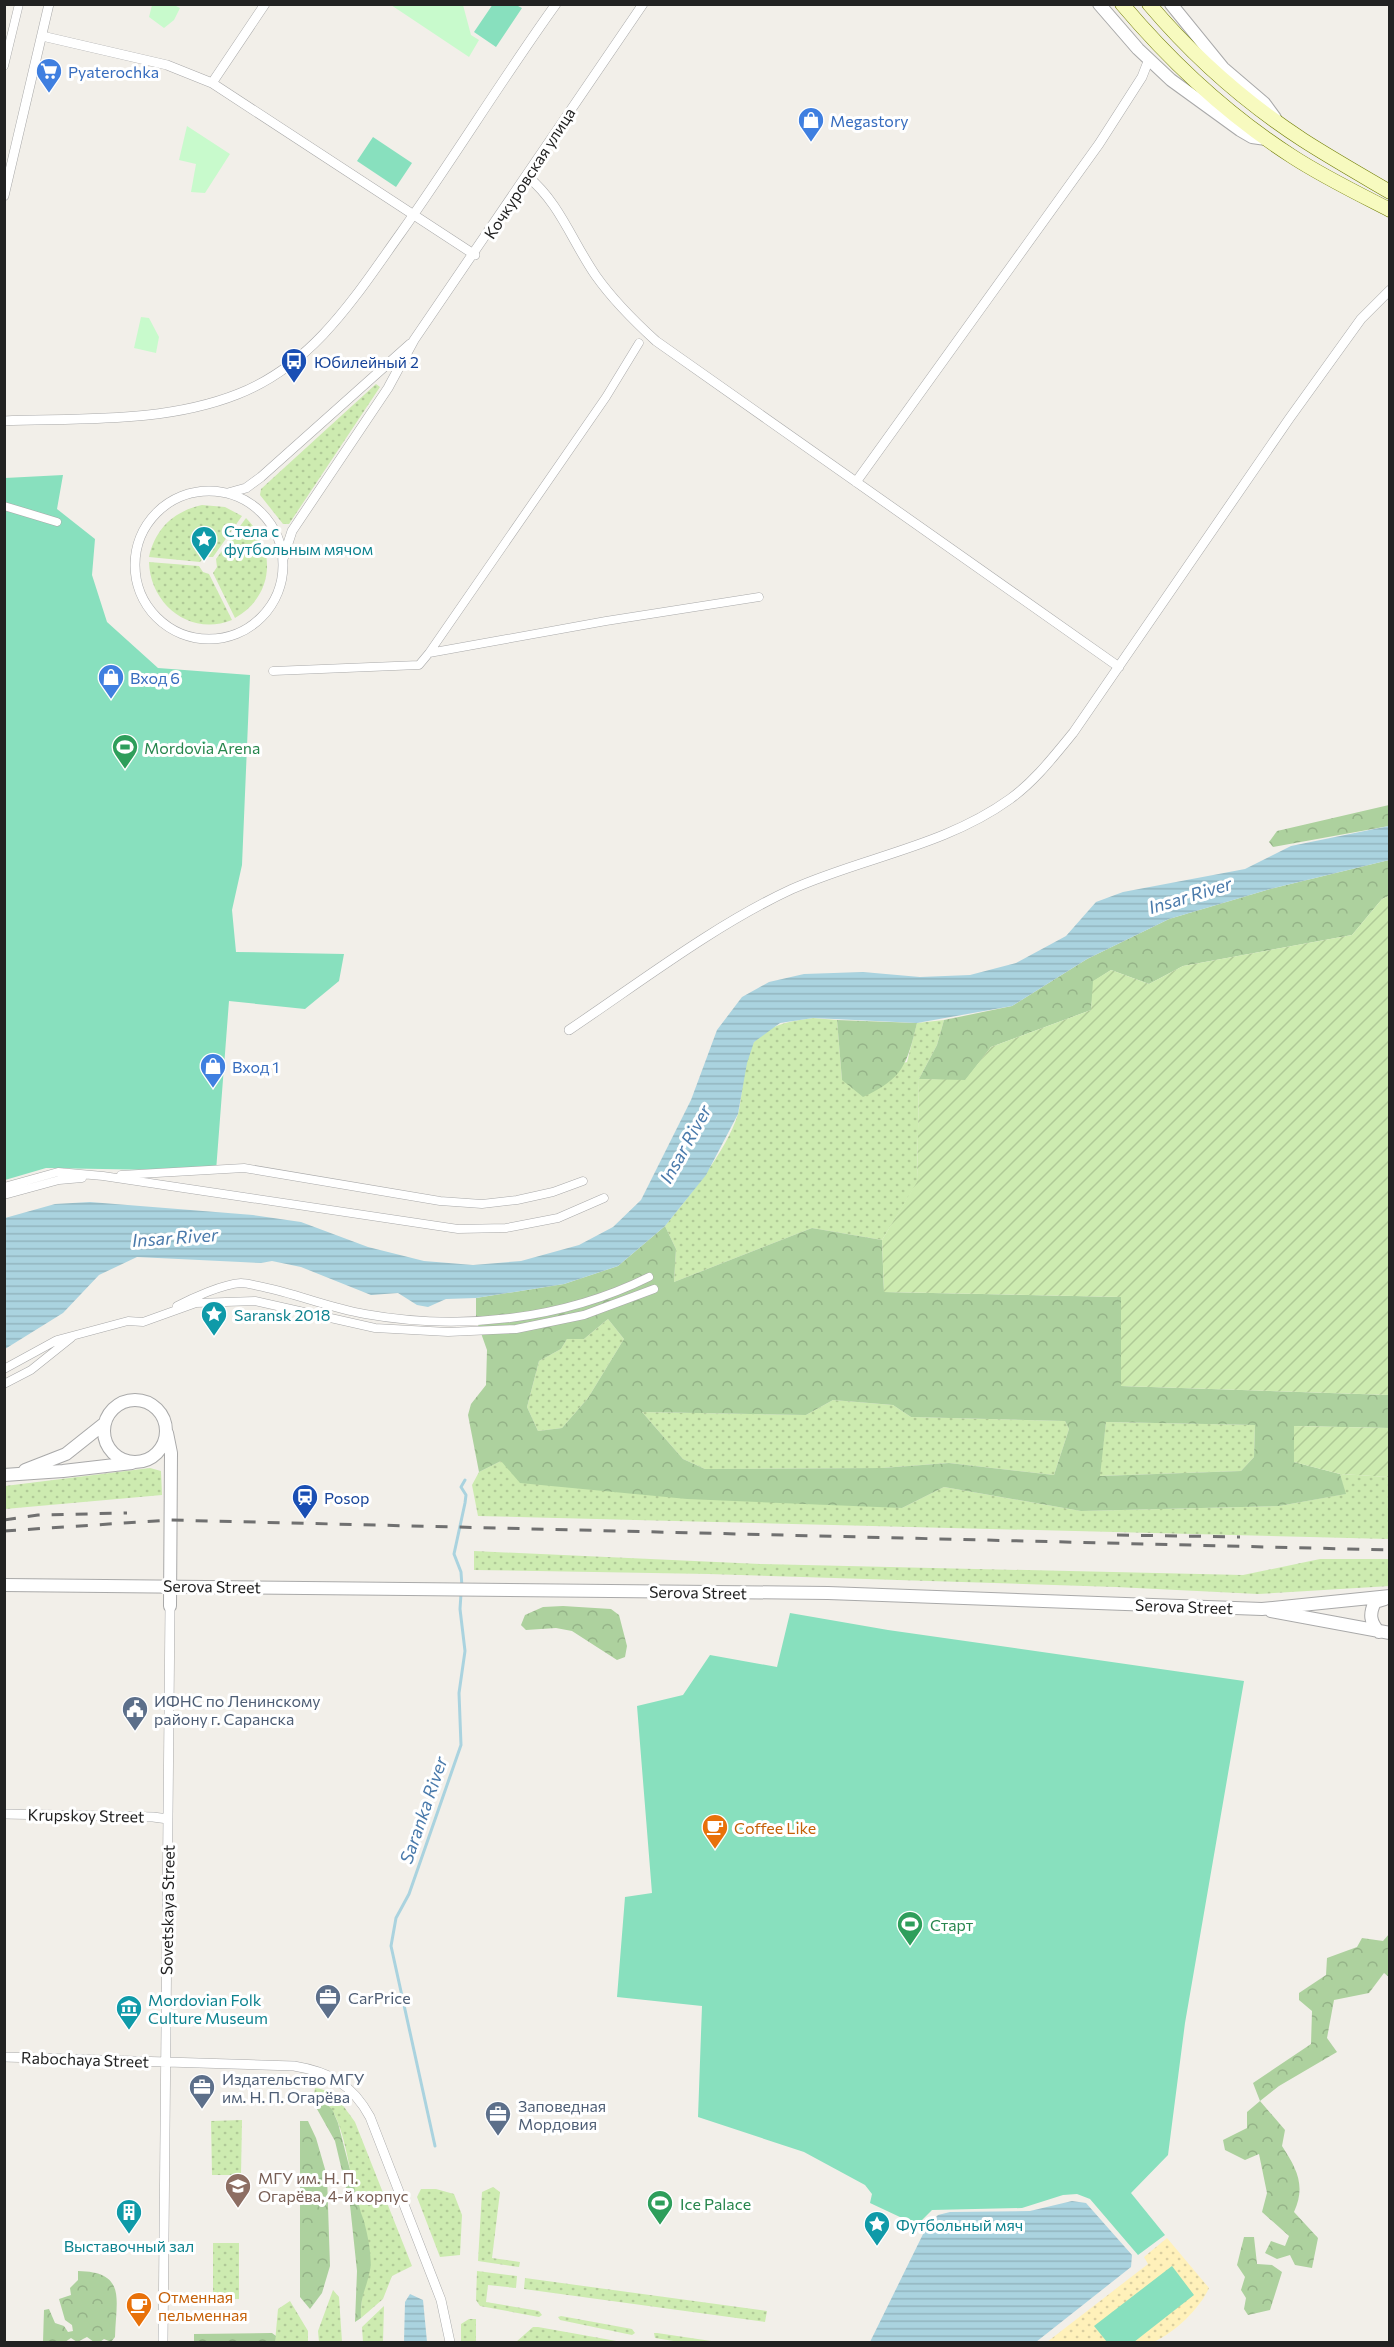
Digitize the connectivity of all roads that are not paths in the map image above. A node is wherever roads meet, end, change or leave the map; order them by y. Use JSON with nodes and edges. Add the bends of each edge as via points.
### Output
{"nodes":[{"id":1,"x":19,"y":4,"type":"edge"},
{"id":2,"x":49,"y":4,"type":"edge"},
{"id":3,"x":265,"y":4,"type":"edge"},
{"id":4,"x":556,"y":4,"type":"edge"},
{"id":5,"x":644,"y":4,"type":"edge"},
{"id":6,"x":1099,"y":4,"type":"edge"},
{"id":7,"x":1122,"y":4,"type":"edge"},
{"id":8,"x":1171,"y":4,"type":"edge"},
{"id":9,"x":1150,"y":5,"type":"edge"},
{"id":10,"x":42,"y":36,"type":"junction"},
{"id":11,"x":1149,"y":59,"type":"junction"},
{"id":12,"x":4,"y":66,"type":"edge"},
{"id":13,"x":212,"y":83,"type":"junction"},
{"id":14,"x":1277,"y":122,"type":"junction"},
{"id":15,"x":1268,"y":139,"type":"junction"},
{"id":16,"x":528,"y":177,"type":"junction"},
{"id":17,"x":1389,"y":192,"type":"edge"},
{"id":18,"x":4,"y":196,"type":"edge"},
{"id":19,"x":1389,"y":210,"type":"edge"},
{"id":20,"x":413,"y":215,"type":"junction"},
{"id":21,"x":475,"y":255,"type":"junction"},
{"id":22,"x":1389,"y":290,"type":"edge"},
{"id":23,"x":414,"y":340,"type":"junction"},
{"id":24,"x":639,"y":343,"type":"dead end"},
{"id":25,"x":4,"y":421,"type":"edge"},
{"id":26,"x":856,"y":482,"type":"junction"},
{"id":27,"x":228,"y":493,"type":"junction"},
{"id":28,"x":4,"y":506,"type":"edge"},
{"id":29,"x":57,"y":522,"type":"dead end"},
{"id":30,"x":283,"y":559,"type":"junction"},
{"id":31,"x":759,"y":597,"type":"dead end"},
{"id":32,"x":429,"y":653,"type":"junction"},
{"id":33,"x":1119,"y":667,"type":"junction"},
{"id":34,"x":273,"y":671,"type":"dead end"},
{"id":35,"x":569,"y":1030,"type":"dead end"},
{"id":36,"x":103,"y":1176,"type":"junction"},
{"id":37,"x":583,"y":1181,"type":"dead end"},
{"id":38,"x":4,"y":1187,"type":"edge"},
{"id":39,"x":4,"y":1195,"type":"edge"},
{"id":40,"x":604,"y":1198,"type":"dead end"},
{"id":41,"x":649,"y":1277,"type":"dead end"},
{"id":42,"x":654,"y":1289,"type":"dead end"},
{"id":43,"x":163,"y":1315,"type":"junction"},
{"id":44,"x":74,"y":1335,"type":"junction"},
{"id":45,"x":4,"y":1369,"type":"edge"},
{"id":46,"x":4,"y":1384,"type":"edge"},
{"id":47,"x":105,"y":1423,"type":"junction"},
{"id":48,"x":166,"y":1428,"type":"junction"},
{"id":49,"x":138,"y":1462,"type":"junction"},
{"id":50,"x":10,"y":1474,"type":"edge"},
{"id":51,"x":171,"y":1477,"type":"junction"},
{"id":52,"x":4,"y":1585,"type":"edge"},
{"id":53,"x":171,"y":1586,"type":"junction"},
{"id":54,"x":1389,"y":1597,"type":"edge"},
{"id":55,"x":170,"y":1606,"type":"joint"},
{"id":56,"x":1262,"y":1609,"type":"junction"},
{"id":57,"x":1384,"y":1632,"type":"edge"},
{"id":58,"x":4,"y":1814,"type":"edge"},
{"id":59,"x":168,"y":1819,"type":"junction"},
{"id":60,"x":4,"y":2056,"type":"edge"},
{"id":61,"x":165,"y":2062,"type":"junction"},
{"id":62,"x":163,"y":2343,"type":"edge"},
{"id":63,"x":450,"y":2343,"type":"edge"}],
"edges":[{"from":1,"to":12,"type":"street"},
{"from":2,"to":10,"type":"street"},
{"from":3,"to":13,"type":"street"},
{"from":4,"to":20,"type":"street"},
{"from":5,"to":16,"type":"street","name":"Кочкуровская улица"},
{"from":6,"to":11,"type":"street"},
{"from":7,"to":15,"type":"main road","via":[[1178,65]]},
{"from":8,"to":14,"type":"street","via":[[1223,68],[1264,103]]},
{"from":9,"to":14,"type":"main road","via":[[1191,50]]},
{"from":10,"to":13,"type":"street","via":[[167,65]]},
{"from":10,"to":18,"type":"street"},
{"from":11,"to":15,"type":"street","via":[[1240,130]]},
{"from":11,"to":26,"type":"street","via":[[1142,78],[1098,144]]},
{"from":13,"to":20,"type":"street"},
{"from":14,"to":17,"type":"main road"},
{"from":15,"to":19,"type":"main road","via":[[1326,177]]},
{"from":16,"to":21,"type":"street","name":"Кочкуровская улица"},
{"from":16,"to":26,"type":"street","via":[[544,189],[596,275],[646,332]]},
{"from":20,"to":21,"type":"street"},
{"from":20,"to":25,"type":"street","via":[[321,338],[286,368],[258,385],[208,404],[178,410]]},
{"from":21,"to":23,"type":"street","name":"Кочкуровская улица"},
{"from":22,"to":33,"type":"street","via":[[1361,319],[1302,400]]},
{"from":23,"to":27,"type":"street","name":"Кочкуровская улица","via":[[261,477],[246,488]]},
{"from":23,"to":30,"type":"street","name":"Кочкуровская улица","via":[[388,388],[292,531]]},
{"from":24,"to":32,"type":"street"},
{"from":26,"to":33,"type":"street"},
{"from":27,"to":30,"type":"street","via":[[252,504],[270,522]]},
{"from":27,"to":30,"type":"street","via":[[201,491],[173,500],[156,513],[143,531],[135,573],[152,613],[188,636],[231,636],[267,612],[280,586]]},
{"from":28,"to":29,"type":"street"},
{"from":31,"to":32,"type":"street"},
{"from":32,"to":34,"type":"street","via":[[419,665]]},
{"from":33,"to":35,"type":"street","via":[[1073,733],[1011,799],[963,827],[793,889],[724,927]]},
{"from":36,"to":37,"type":"street","via":[[244,1168],[440,1201],[482,1204],[553,1192]]},
{"from":36,"to":38,"type":"street","via":[[58,1172]]},
{"from":36,"to":39,"type":"street","via":[[59,1180]]},
{"from":36,"to":40,"type":"street","via":[[458,1230],[506,1228],[558,1218]]},
{"from":41,"to":43,"type":"street","via":[[613,1295],[579,1305],[493,1319],[451,1322],[364,1314],[241,1283],[192,1298]]},
{"from":42,"to":43,"type":"street","via":[[584,1315],[516,1329],[448,1332],[375,1328],[255,1300],[196,1304]]},
{"from":43,"to":44,"type":"street"},
{"from":44,"to":45,"type":"street"},
{"from":44,"to":46,"type":"street","via":[[31,1370]]},
{"from":47,"to":48,"type":"street","via":[[117,1406],[134,1400],[152,1405]]},
{"from":47,"to":49,"type":"street","via":[[105,1441],[110,1450],[125,1461]]},
{"from":47,"to":50,"type":"street","via":[[66,1454]]},
{"from":48,"to":49,"type":"street","via":[[162,1446]]},
{"from":48,"to":51,"type":"street","name":"Sovetskaya Street"},
{"from":49,"to":50,"type":"street"},
{"from":49,"to":51,"type":"street","via":[[158,1464]]},
{"from":51,"to":53,"type":"street","name":"Sovetskaya Street"},
{"from":52,"to":53,"type":"street","name":"Serova Street"},
{"from":53,"to":55,"type":"street","name":"Sovetskaya Street"},
{"from":53,"to":56,"type":"street","name":"Serova Street","via":[[828,1593]]},
{"from":54,"to":56,"type":"street"},
{"from":54,"to":57,"type":"street","via":[[1375,1602],[1371,1611],[1371,1623]]},
{"from":55,"to":59,"type":"street","name":"Sovetskaya Street"},
{"from":56,"to":57,"type":"street","name":"Serova Street"},
{"from":58,"to":59,"type":"street","name":"Krupskoy Street"},
{"from":59,"to":61,"type":"street","name":"Sovetskaya Street"},
{"from":60,"to":61,"type":"street","name":"Rabochaya Street"},
{"from":61,"to":62,"type":"street","name":"Sovetskaya Street"},
{"from":61,"to":63,"type":"street","name":"Rabochaya Street","via":[[294,2066],[326,2073],[350,2088],[369,2117],[437,2289]]}]}
